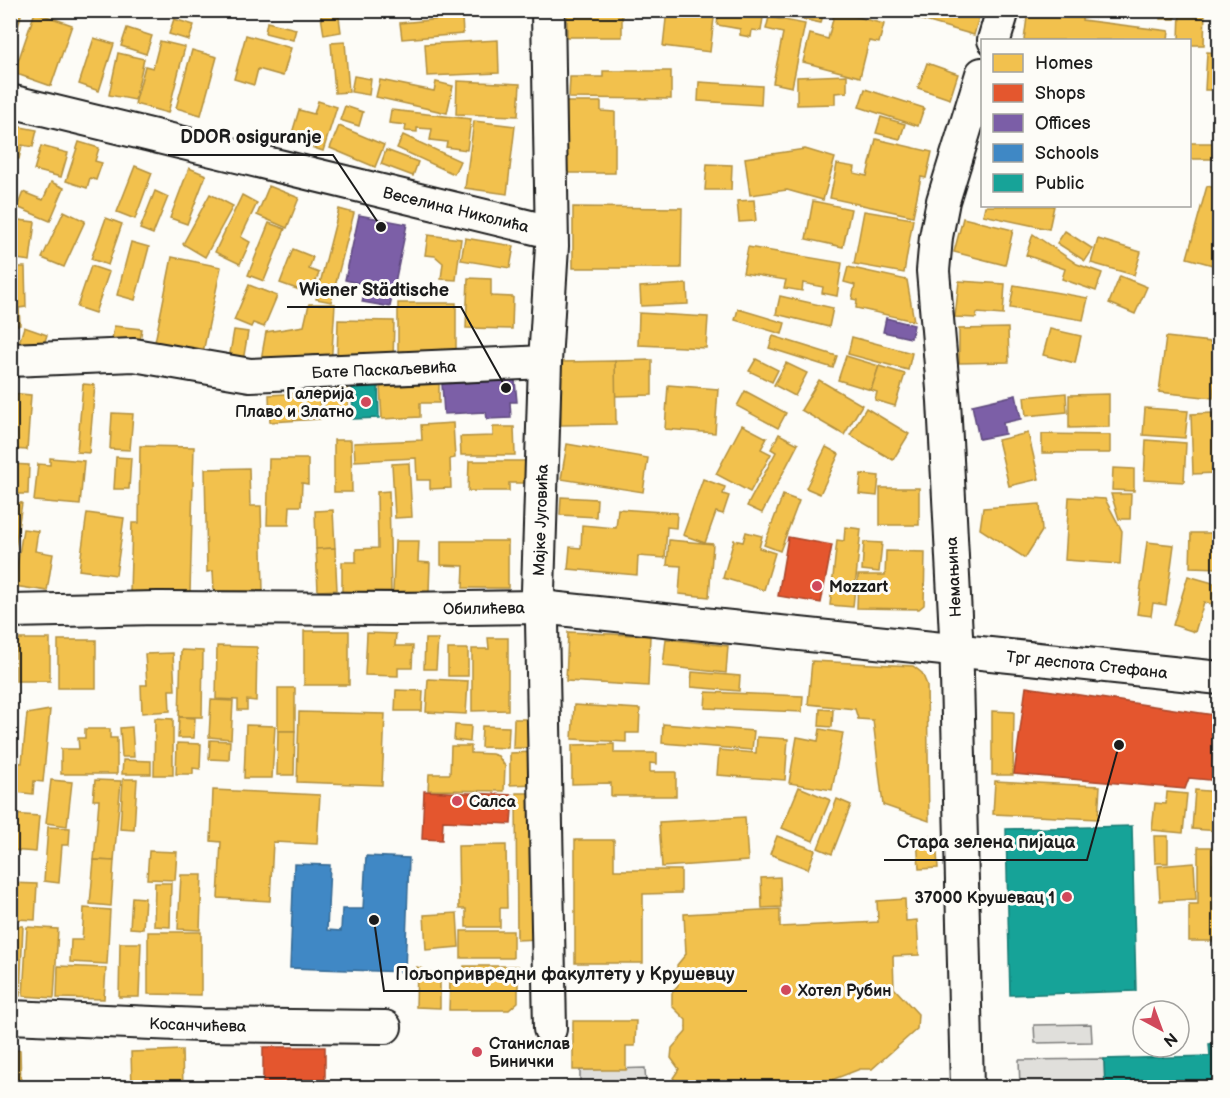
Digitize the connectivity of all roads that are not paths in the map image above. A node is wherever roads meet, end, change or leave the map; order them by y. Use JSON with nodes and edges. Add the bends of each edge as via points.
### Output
{"nodes":[{"id":1,"x":548,"y":10,"type":"edge"},
{"id":2,"x":1003,"y":10,"type":"edge"},
{"id":3,"x":993,"y":39,"type":"edge"},
{"id":4,"x":981,"y":77,"type":"edge"},
{"id":5,"x":10,"y":100,"type":"edge"},
{"id":6,"x":551,"y":232,"type":"junction"},
{"id":7,"x":10,"y":360,"type":"edge"},
{"id":8,"x":545,"y":362,"type":"junction"},
{"id":9,"x":540,"y":607,"type":"junction"},
{"id":10,"x":10,"y":611,"type":"edge"},
{"id":11,"x":956,"y":651,"type":"junction"},
{"id":12,"x":1220,"y":678,"type":"edge"},
{"id":13,"x":10,"y":1017,"type":"edge"},
{"id":14,"x":385,"y":1027,"type":"dead end"},
{"id":15,"x":550,"y":1029,"type":"dead end"},
{"id":16,"x":967,"y":1088,"type":"edge"}],
"edges":[{"from":1,"to":6,"type":"street","name":"Мајке Југовића"},
{"from":2,"to":3,"type":"street"},
{"from":4,"to":11,"type":"street","name":"Немањина","via":[[942,201],[933,271],[944,401]]},
{"from":5,"to":6,"type":"street","name":"Веселина Николића"},
{"from":6,"to":8,"type":"street","name":"Мајке Југовића"},
{"from":7,"to":8,"type":"street","name":"Бате Паскаљевића","via":[[134,355],[250,375]]},
{"from":8,"to":9,"type":"street","name":"Мајке Југовића"},
{"from":9,"to":10,"type":"street","name":"Обилићева"},
{"from":9,"to":11,"type":"street","name":"Обилићева"},
{"from":9,"to":15,"type":"street","name":"Мајке Југовића"},
{"from":11,"to":12,"type":"street","name":"Трг деспота Стефана"},
{"from":11,"to":16,"type":"street","name":"Немањина"},
{"from":13,"to":14,"type":"street","name":"Косанчићева"}]}
